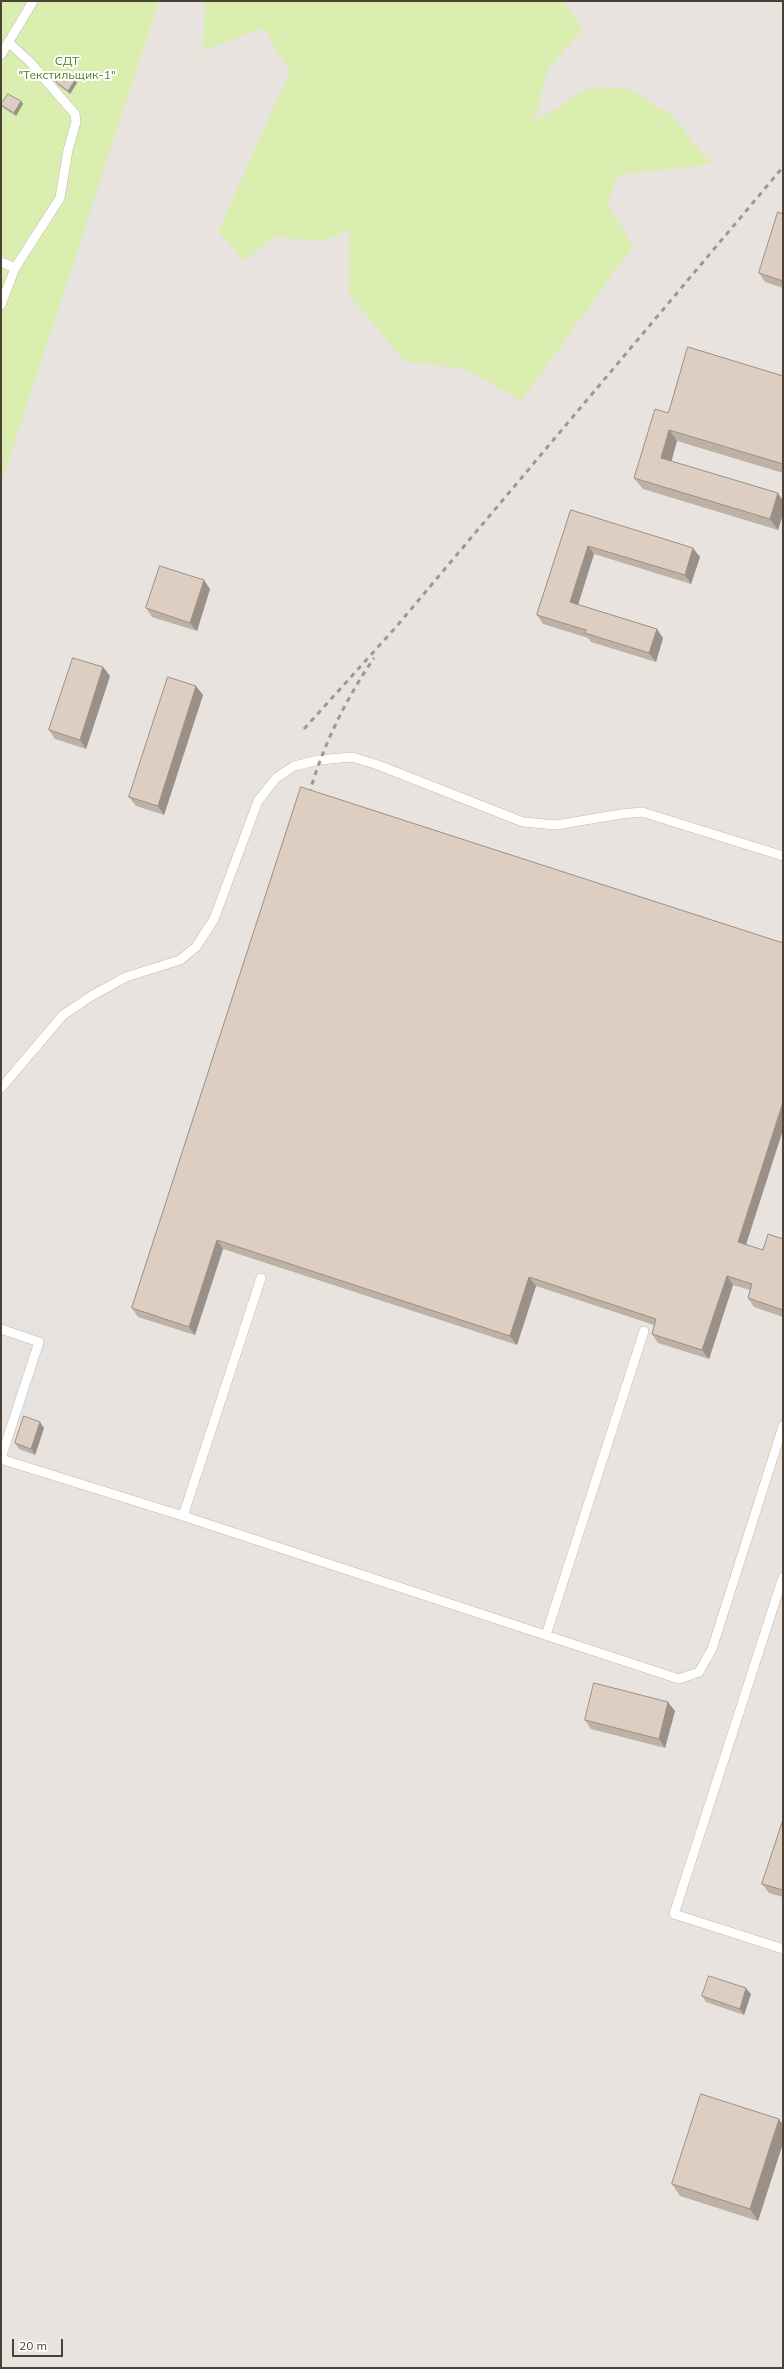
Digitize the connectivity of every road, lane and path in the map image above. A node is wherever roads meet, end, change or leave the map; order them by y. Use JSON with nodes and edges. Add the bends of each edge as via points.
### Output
{"nodes":[{"id":1,"x":32,"y":1,"type":"edge"},
{"id":2,"x":8,"y":42,"type":"junction"},
{"id":3,"x":1,"y":55,"type":"edge"},
{"id":4,"x":1,"y":262,"type":"edge"},
{"id":5,"x":15,"y":268,"type":"junction"},
{"id":6,"x":1,"y":305,"type":"edge"},
{"id":7,"x":783,"y":856,"type":"edge"},
{"id":8,"x":1,"y":1088,"type":"edge"},
{"id":9,"x":261,"y":1278,"type":"dead end"},
{"id":10,"x":1,"y":1329,"type":"edge"},
{"id":11,"x":644,"y":1331,"type":"dead end"},
{"id":12,"x":783,"y":1426,"type":"edge"},
{"id":13,"x":1,"y":1459,"type":"edge"},
{"id":14,"x":184,"y":1516,"type":"junction"},
{"id":15,"x":783,"y":1577,"type":"edge"},
{"id":16,"x":546,"y":1635,"type":"junction"},
{"id":17,"x":783,"y":1949,"type":"edge"}],
"edges":[{"from":1,"to":2,"type":"lane"},
{"from":2,"to":3,"type":"lane"},
{"from":2,"to":5,"type":"lane","via":[[30,62],[75,114],[76,122],[68,150],[60,198]]},
{"from":4,"to":5,"type":"lane"},
{"from":5,"to":6,"type":"lane"},
{"from":7,"to":8,"type":"lane","via":[[642,812],[556,825],[523,822],[378,765],[352,758],[319,760],[294,766],[276,778],[258,801],[214,919],[196,947],[180,960],[126,977],[63,1015]]},
{"from":9,"to":14,"type":"lane"},
{"from":10,"to":13,"type":"lane","via":[[39,1342]]},
{"from":11,"to":16,"type":"lane"},
{"from":12,"to":16,"type":"lane","via":[[712,1649],[699,1672],[679,1679]]},
{"from":13,"to":14,"type":"lane"},
{"from":14,"to":16,"type":"lane"},
{"from":15,"to":17,"type":"lane","via":[[674,1914]]}]}
